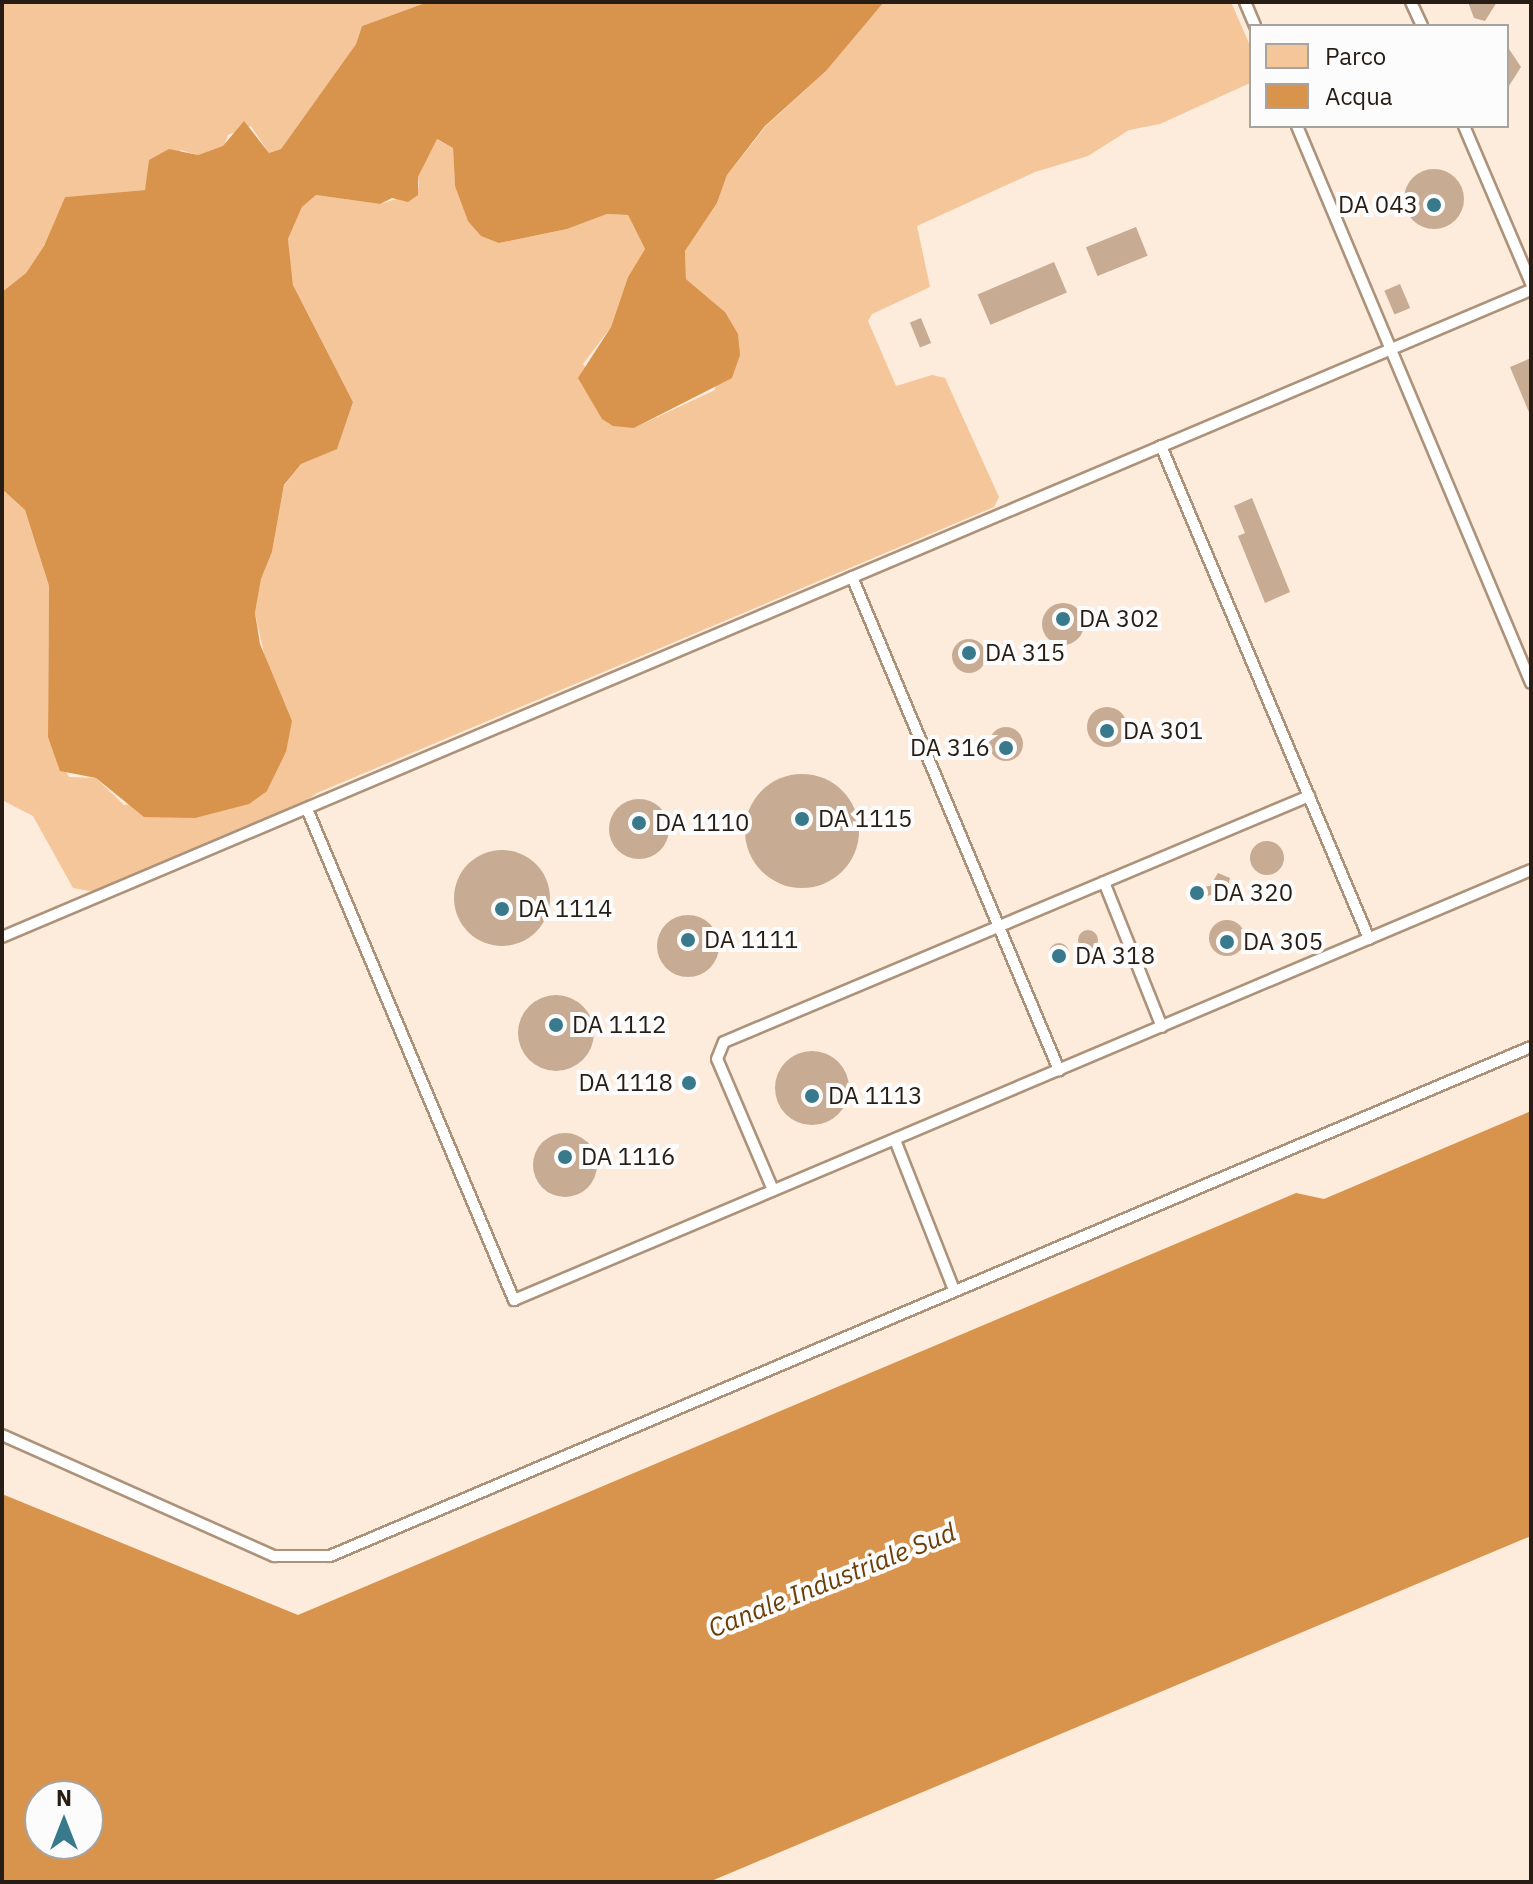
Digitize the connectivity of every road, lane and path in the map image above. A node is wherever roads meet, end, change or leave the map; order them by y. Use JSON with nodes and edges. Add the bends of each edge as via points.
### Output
{"nodes":[{"id":1,"x":1245,"y":2,"type":"edge"},
{"id":2,"x":1411,"y":2,"type":"edge"},
{"id":3,"x":1254,"y":24,"type":"edge"},
{"id":4,"x":1421,"y":24,"type":"edge"},
{"id":5,"x":1298,"y":128,"type":"edge"},
{"id":6,"x":1465,"y":128,"type":"edge"},
{"id":7,"x":1531,"y":283,"type":"edge"},
{"id":8,"x":1531,"y":290,"type":"edge"},
{"id":9,"x":1390,"y":350,"type":"junction"},
{"id":10,"x":1161,"y":446,"type":"junction"},
{"id":11,"x":852,"y":577,"type":"junction"},
{"id":12,"x":1531,"y":683,"type":"edge"},
{"id":13,"x":1309,"y":796,"type":"junction"},
{"id":14,"x":307,"y":809,"type":"junction"},
{"id":15,"x":1531,"y":870,"type":"edge"},
{"id":16,"x":1104,"y":882,"type":"junction"},
{"id":17,"x":1000,"y":926,"type":"junction"},
{"id":18,"x":2,"y":937,"type":"edge"},
{"id":19,"x":1369,"y":939,"type":"junction"},
{"id":20,"x":1162,"y":1027,"type":"junction"},
{"id":21,"x":1531,"y":1047,"type":"edge"},
{"id":22,"x":1059,"y":1070,"type":"junction"},
{"id":23,"x":895,"y":1140,"type":"junction"},
{"id":24,"x":773,"y":1190,"type":"junction"},
{"id":25,"x":954,"y":1290,"type":"junction"},
{"id":26,"x":2,"y":1435,"type":"edge"}],
"edges":[{"from":1,"to":3,"type":"lane"},
{"from":2,"to":4,"type":"lane"},
{"from":5,"to":9,"type":"lane"},
{"from":6,"to":7,"type":"lane"},
{"from":8,"to":9,"type":"lane"},
{"from":9,"to":10,"type":"lane"},
{"from":9,"to":12,"type":"lane"},
{"from":10,"to":11,"type":"lane"},
{"from":10,"to":13,"type":"lane"},
{"from":11,"to":14,"type":"lane"},
{"from":11,"to":17,"type":"lane"},
{"from":13,"to":16,"type":"lane"},
{"from":13,"to":19,"type":"lane"},
{"from":14,"to":18,"type":"lane"},
{"from":14,"to":24,"type":"lane","via":[[514,1300]]},
{"from":15,"to":19,"type":"lane"},
{"from":16,"to":17,"type":"lane"},
{"from":16,"to":20,"type":"lane"},
{"from":17,"to":22,"type":"lane"},
{"from":17,"to":24,"type":"lane","via":[[718,1048],[717,1059]]},
{"from":19,"to":20,"type":"lane"},
{"from":20,"to":22,"type":"lane"},
{"from":21,"to":25,"type":"lane"},
{"from":22,"to":23,"type":"lane"},
{"from":23,"to":24,"type":"lane"},
{"from":23,"to":25,"type":"lane"},
{"from":25,"to":26,"type":"lane","via":[[330,1556],[274,1556]]}]}
